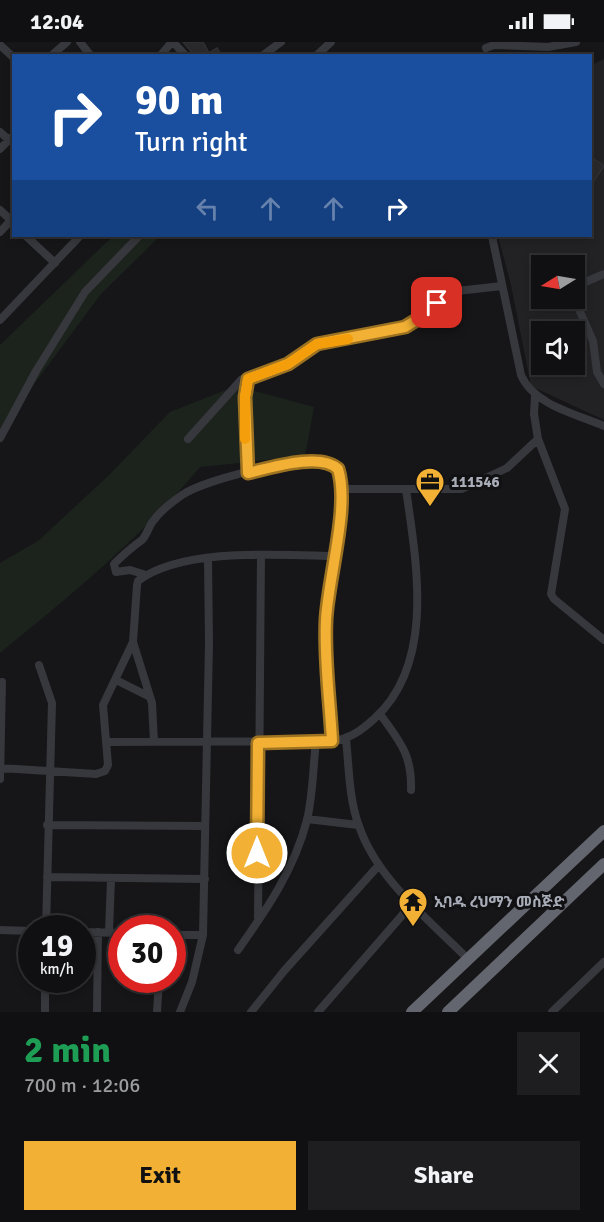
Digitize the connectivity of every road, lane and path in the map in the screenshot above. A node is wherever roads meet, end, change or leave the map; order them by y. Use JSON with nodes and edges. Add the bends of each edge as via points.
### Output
{"nodes":[{"id":1,"x":67,"y":42,"type":"edge"},
{"id":2,"x":80,"y":42,"type":"edge"},
{"id":3,"x":173,"y":42,"type":"edge"},
{"id":4,"x":281,"y":42,"type":"edge"},
{"id":5,"x":331,"y":42,"type":"edge"},
{"id":6,"x":576,"y":42,"type":"edge"},
{"id":7,"x":0,"y":45,"type":"edge"},
{"id":8,"x":486,"y":48,"type":"edge"},
{"id":9,"x":53,"y":54,"type":"edge"},
{"id":10,"x":89,"y":54,"type":"edge"},
{"id":11,"x":162,"y":54,"type":"edge"},
{"id":12,"x":184,"y":54,"type":"edge"},
{"id":13,"x":265,"y":54,"type":"edge"},
{"id":14,"x":318,"y":54,"type":"edge"},
{"id":15,"x":12,"y":56,"type":"edge"},
{"id":16,"x":0,"y":132,"type":"edge"},
{"id":17,"x":11,"y":137,"type":"edge"},
{"id":18,"x":0,"y":149,"type":"edge"},
{"id":19,"x":0,"y":210,"type":"edge"},
{"id":20,"x":12,"y":219,"type":"edge"},
{"id":21,"x":12,"y":221,"type":"edge"},
{"id":22,"x":0,"y":232,"type":"edge"},
{"id":23,"x":27,"y":237,"type":"edge"},
{"id":24,"x":79,"y":237,"type":"edge"},
{"id":25,"x":138,"y":237,"type":"edge"},
{"id":26,"x":492,"y":237,"type":"edge"},
{"id":27,"x":55,"y":263,"type":"junction"},
{"id":28,"x":604,"y":274,"type":"edge"},
{"id":29,"x":585,"y":282,"type":"edge"},
{"id":30,"x":502,"y":286,"type":"junction"},
{"id":31,"x":579,"y":309,"type":"edge"},
{"id":32,"x":0,"y":320,"type":"edge"},
{"id":33,"x":248,"y":379,"type":"junction"},
{"id":34,"x":604,"y":384,"type":"edge"},
{"id":35,"x":535,"y":396,"type":"junction"},
{"id":36,"x":604,"y":426,"type":"edge"},
{"id":37,"x":0,"y":438,"type":"edge"},
{"id":38,"x":188,"y":439,"type":"dead end"},
{"id":39,"x":538,"y":439,"type":"junction"},
{"id":40,"x":248,"y":473,"type":"junction"},
{"id":41,"x":340,"y":489,"type":"junction"},
{"id":42,"x":406,"y":489,"type":"junction"},
{"id":43,"x":261,"y":555,"type":"junction"},
{"id":44,"x":336,"y":556,"type":"junction"},
{"id":45,"x":208,"y":559,"type":"junction"},
{"id":46,"x":146,"y":574,"type":"junction"},
{"id":47,"x":604,"y":640,"type":"edge"},
{"id":48,"x":133,"y":642,"type":"junction"},
{"id":49,"x":39,"y":665,"type":"dead end"},
{"id":50,"x":116,"y":680,"type":"junction"},
{"id":51,"x":2,"y":682,"type":"dead end"},
{"id":52,"x":148,"y":696,"type":"junction"},
{"id":53,"x":380,"y":714,"type":"junction"},
{"id":54,"x":346,"y":739,"type":"junction"},
{"id":55,"x":316,"y":741,"type":"junction"},
{"id":56,"x":332,"y":741,"type":"junction"},
{"id":57,"x":106,"y":742,"type":"junction"},
{"id":58,"x":154,"y":742,"type":"junction"},
{"id":59,"x":206,"y":743,"type":"junction"},
{"id":60,"x":258,"y":743,"type":"junction"},
{"id":61,"x":0,"y":768,"type":"edge"},
{"id":62,"x":48,"y":772,"type":"junction"},
{"id":63,"x":0,"y":780,"type":"edge"},
{"id":64,"x":411,"y":790,"type":"dead end"},
{"id":65,"x":307,"y":819,"type":"junction"},
{"id":66,"x":46,"y":825,"type":"junction"},
{"id":67,"x":358,"y":825,"type":"junction"},
{"id":68,"x":205,"y":826,"type":"junction"},
{"id":69,"x":604,"y":831,"type":"edge"},
{"id":70,"x":604,"y":864,"type":"edge"},
{"id":71,"x":379,"y":865,"type":"junction"},
{"id":72,"x":46,"y":877,"type":"junction"},
{"id":73,"x":111,"y":879,"type":"junction"},
{"id":74,"x":205,"y":879,"type":"junction"},
{"id":75,"x":412,"y":904,"type":"junction"},
{"id":76,"x":46,"y":915,"type":"edge"},
{"id":77,"x":110,"y":915,"type":"edge"},
{"id":78,"x":258,"y":918,"type":"junction"},
{"id":79,"x":0,"y":930,"type":"edge"},
{"id":80,"x":18,"y":931,"type":"edge"},
{"id":81,"x":98,"y":932,"type":"joint"},
{"id":82,"x":108,"y":932,"type":"edge"},
{"id":83,"x":186,"y":935,"type":"edge"},
{"id":84,"x":203,"y":935,"type":"junction"},
{"id":85,"x":238,"y":950,"type":"dead end"},
{"id":86,"x":467,"y":958,"type":"junction"},
{"id":87,"x":604,"y":962,"type":"edge"},
{"id":88,"x":45,"y":993,"type":"edge"},
{"id":89,"x":158,"y":993,"type":"edge"},
{"id":90,"x":45,"y":1012,"type":"edge"},
{"id":91,"x":97,"y":1012,"type":"edge"},
{"id":92,"x":157,"y":1012,"type":"edge"},
{"id":93,"x":180,"y":1012,"type":"edge"},
{"id":94,"x":252,"y":1012,"type":"edge"},
{"id":95,"x":318,"y":1012,"type":"edge"},
{"id":96,"x":412,"y":1012,"type":"edge"},
{"id":97,"x":448,"y":1012,"type":"edge"},
{"id":98,"x":552,"y":1012,"type":"edge"}],
"edges":[{"from":1,"to":9,"type":"street"},
{"from":2,"to":10,"type":"street"},
{"from":3,"to":11,"type":"street"},
{"from":3,"to":12,"type":"street"},
{"from":4,"to":13,"type":"street"},
{"from":5,"to":14,"type":"street"},
{"from":6,"to":8,"type":"street","via":[[548,47]]},
{"from":7,"to":15,"type":"street"},
{"from":16,"to":17,"type":"street"},
{"from":17,"to":18,"type":"street"},
{"from":19,"to":20,"type":"street"},
{"from":21,"to":22,"type":"street"},
{"from":23,"to":27,"type":"street"},
{"from":24,"to":27,"type":"street"},
{"from":25,"to":37,"type":"street","via":[[85,292]]},
{"from":26,"to":30,"type":"street"},
{"from":27,"to":32,"type":"street"},
{"from":28,"to":29,"type":"street"},
{"from":30,"to":33,"type":"street","via":[[457,291],[405,327],[317,344],[288,364]]},
{"from":30,"to":35,"type":"street","via":[[521,375]]},
{"from":31,"to":34,"type":"street","via":[[593,341],[597,372]]},
{"from":33,"to":38,"type":"street","via":[[239,381]]},
{"from":33,"to":40,"type":"street"},
{"from":35,"to":36,"type":"street"},
{"from":35,"to":39,"type":"street"},
{"from":39,"to":42,"type":"street","via":[[507,468],[462,489]]},
{"from":39,"to":47,"type":"street","via":[[565,514],[551,594]]},
{"from":40,"to":41,"type":"street","via":[[295,463],[329,463],[338,469]]},
{"from":40,"to":46,"type":"street","via":[[184,493],[114,564],[116,572]]},
{"from":41,"to":42,"type":"street"},
{"from":41,"to":44,"type":"street"},
{"from":42,"to":53,"type":"street","via":[[418,605],[403,681]]},
{"from":43,"to":44,"type":"street"},
{"from":43,"to":45,"type":"street"},
{"from":43,"to":60,"type":"street"},
{"from":44,"to":56,"type":"street","via":[[326,620]]},
{"from":45,"to":46,"type":"street","via":[[189,560]]},
{"from":45,"to":59,"type":"street"},
{"from":46,"to":48,"type":"street","via":[[137,585]]},
{"from":48,"to":50,"type":"street"},
{"from":48,"to":52,"type":"street"},
{"from":49,"to":62,"type":"street","via":[[52,703]]},
{"from":50,"to":52,"type":"street"},
{"from":50,"to":57,"type":"street","via":[[103,705]]},
{"from":51,"to":61,"type":"street"},
{"from":52,"to":58,"type":"street","via":[[154,715]]},
{"from":53,"to":54,"type":"street"},
{"from":53,"to":64,"type":"street","via":[[408,756]]},
{"from":54,"to":56,"type":"street"},
{"from":54,"to":67,"type":"street"},
{"from":55,"to":56,"type":"street"},
{"from":55,"to":60,"type":"street"},
{"from":55,"to":65,"type":"street"},
{"from":57,"to":58,"type":"street"},
{"from":57,"to":62,"type":"street","via":[[108,765],[102,773]]},
{"from":58,"to":59,"type":"street"},
{"from":59,"to":60,"type":"street"},
{"from":59,"to":68,"type":"street"},
{"from":60,"to":78,"type":"street"},
{"from":61,"to":62,"type":"street"},
{"from":61,"to":63,"type":"street"},
{"from":62,"to":66,"type":"street"},
{"from":65,"to":67,"type":"street"},
{"from":65,"to":78,"type":"street","via":[[289,871]]},
{"from":66,"to":68,"type":"street"},
{"from":66,"to":72,"type":"street"},
{"from":67,"to":71,"type":"street"},
{"from":68,"to":74,"type":"street"},
{"from":69,"to":86,"type":"highway"},
{"from":70,"to":97,"type":"highway"},
{"from":71,"to":75,"type":"street"},
{"from":71,"to":94,"type":"street"},
{"from":72,"to":73,"type":"street"},
{"from":72,"to":76,"type":"street"},
{"from":73,"to":74,"type":"street"},
{"from":73,"to":77,"type":"street"},
{"from":74,"to":84,"type":"street"},
{"from":75,"to":86,"type":"street"},
{"from":75,"to":95,"type":"street"},
{"from":78,"to":85,"type":"street"},
{"from":79,"to":80,"type":"street"},
{"from":81,"to":82,"type":"street"},
{"from":81,"to":91,"type":"street"},
{"from":83,"to":84,"type":"street"},
{"from":84,"to":93,"type":"street"},
{"from":86,"to":96,"type":"highway"},
{"from":87,"to":98,"type":"street"},
{"from":88,"to":90,"type":"street"},
{"from":89,"to":92,"type":"street"}]}
